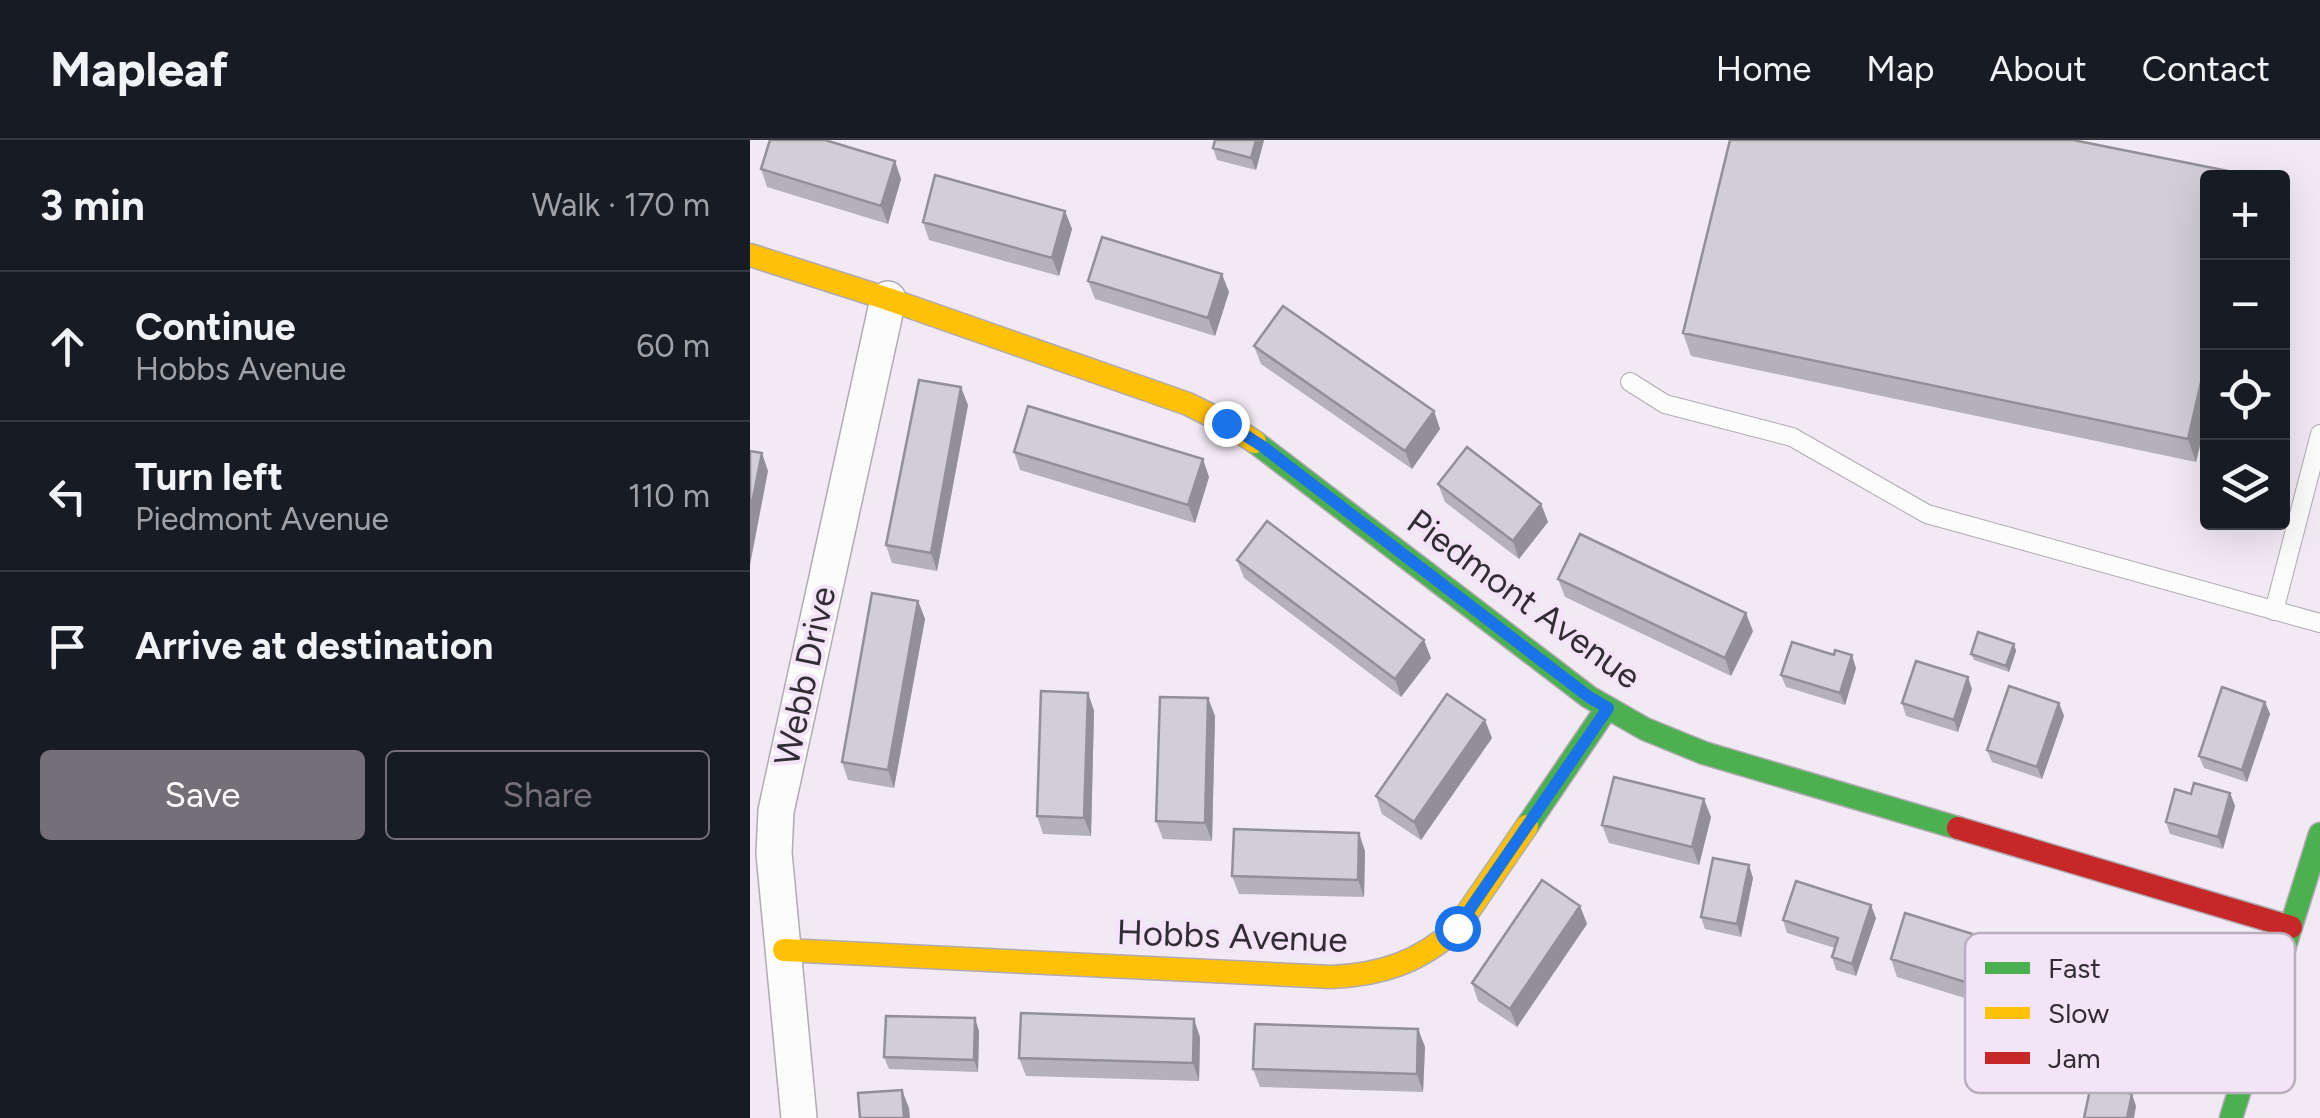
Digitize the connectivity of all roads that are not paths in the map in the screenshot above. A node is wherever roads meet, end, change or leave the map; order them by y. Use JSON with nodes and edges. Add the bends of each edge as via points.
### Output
{"nodes":[{"id":1,"x":750,"y":256,"type":"edge"},
{"id":2,"x":888,"y":299,"type":"junction"},
{"id":3,"x":1630,"y":382,"type":"dead end"},
{"id":4,"x":2320,"y":434,"type":"edge"},
{"id":5,"x":2274,"y":610,"type":"junction"},
{"id":6,"x":2320,"y":622,"type":"edge"},
{"id":7,"x":1608,"y":708,"type":"junction"},
{"id":8,"x":2320,"y":834,"type":"edge"},
{"id":9,"x":2291,"y":927,"type":"junction"},
{"id":10,"x":2289,"y":933,"type":"edge"},
{"id":11,"x":784,"y":950,"type":"junction"},
{"id":12,"x":2239,"y":1093,"type":"edge"},
{"id":13,"x":799,"y":1118,"type":"edge"},
{"id":14,"x":2231,"y":1118,"type":"edge"}],
"edges":[{"from":1,"to":2,"type":"street","name":"Piedmont Avenue"},
{"from":2,"to":7,"type":"street","name":"Piedmont Avenue","via":[[1226,423]]},
{"from":2,"to":11,"type":"street","name":"Webb Drive","via":[[776,811]]},
{"from":3,"to":5,"type":"lane","via":[[1664,404],[1792,437],[1927,514]]},
{"from":4,"to":5,"type":"lane"},
{"from":5,"to":6,"type":"lane"},
{"from":7,"to":9,"type":"street","name":"Piedmont Avenue","via":[[1704,753]]},
{"from":7,"to":11,"type":"street","name":"Hobbs Avenue","via":[[1457,928],[1406,965],[1330,977]]},
{"from":8,"to":9,"type":"street"},
{"from":9,"to":10,"type":"street"},
{"from":11,"to":13,"type":"street","name":"Webb Drive"},
{"from":12,"to":14,"type":"street"}]}
